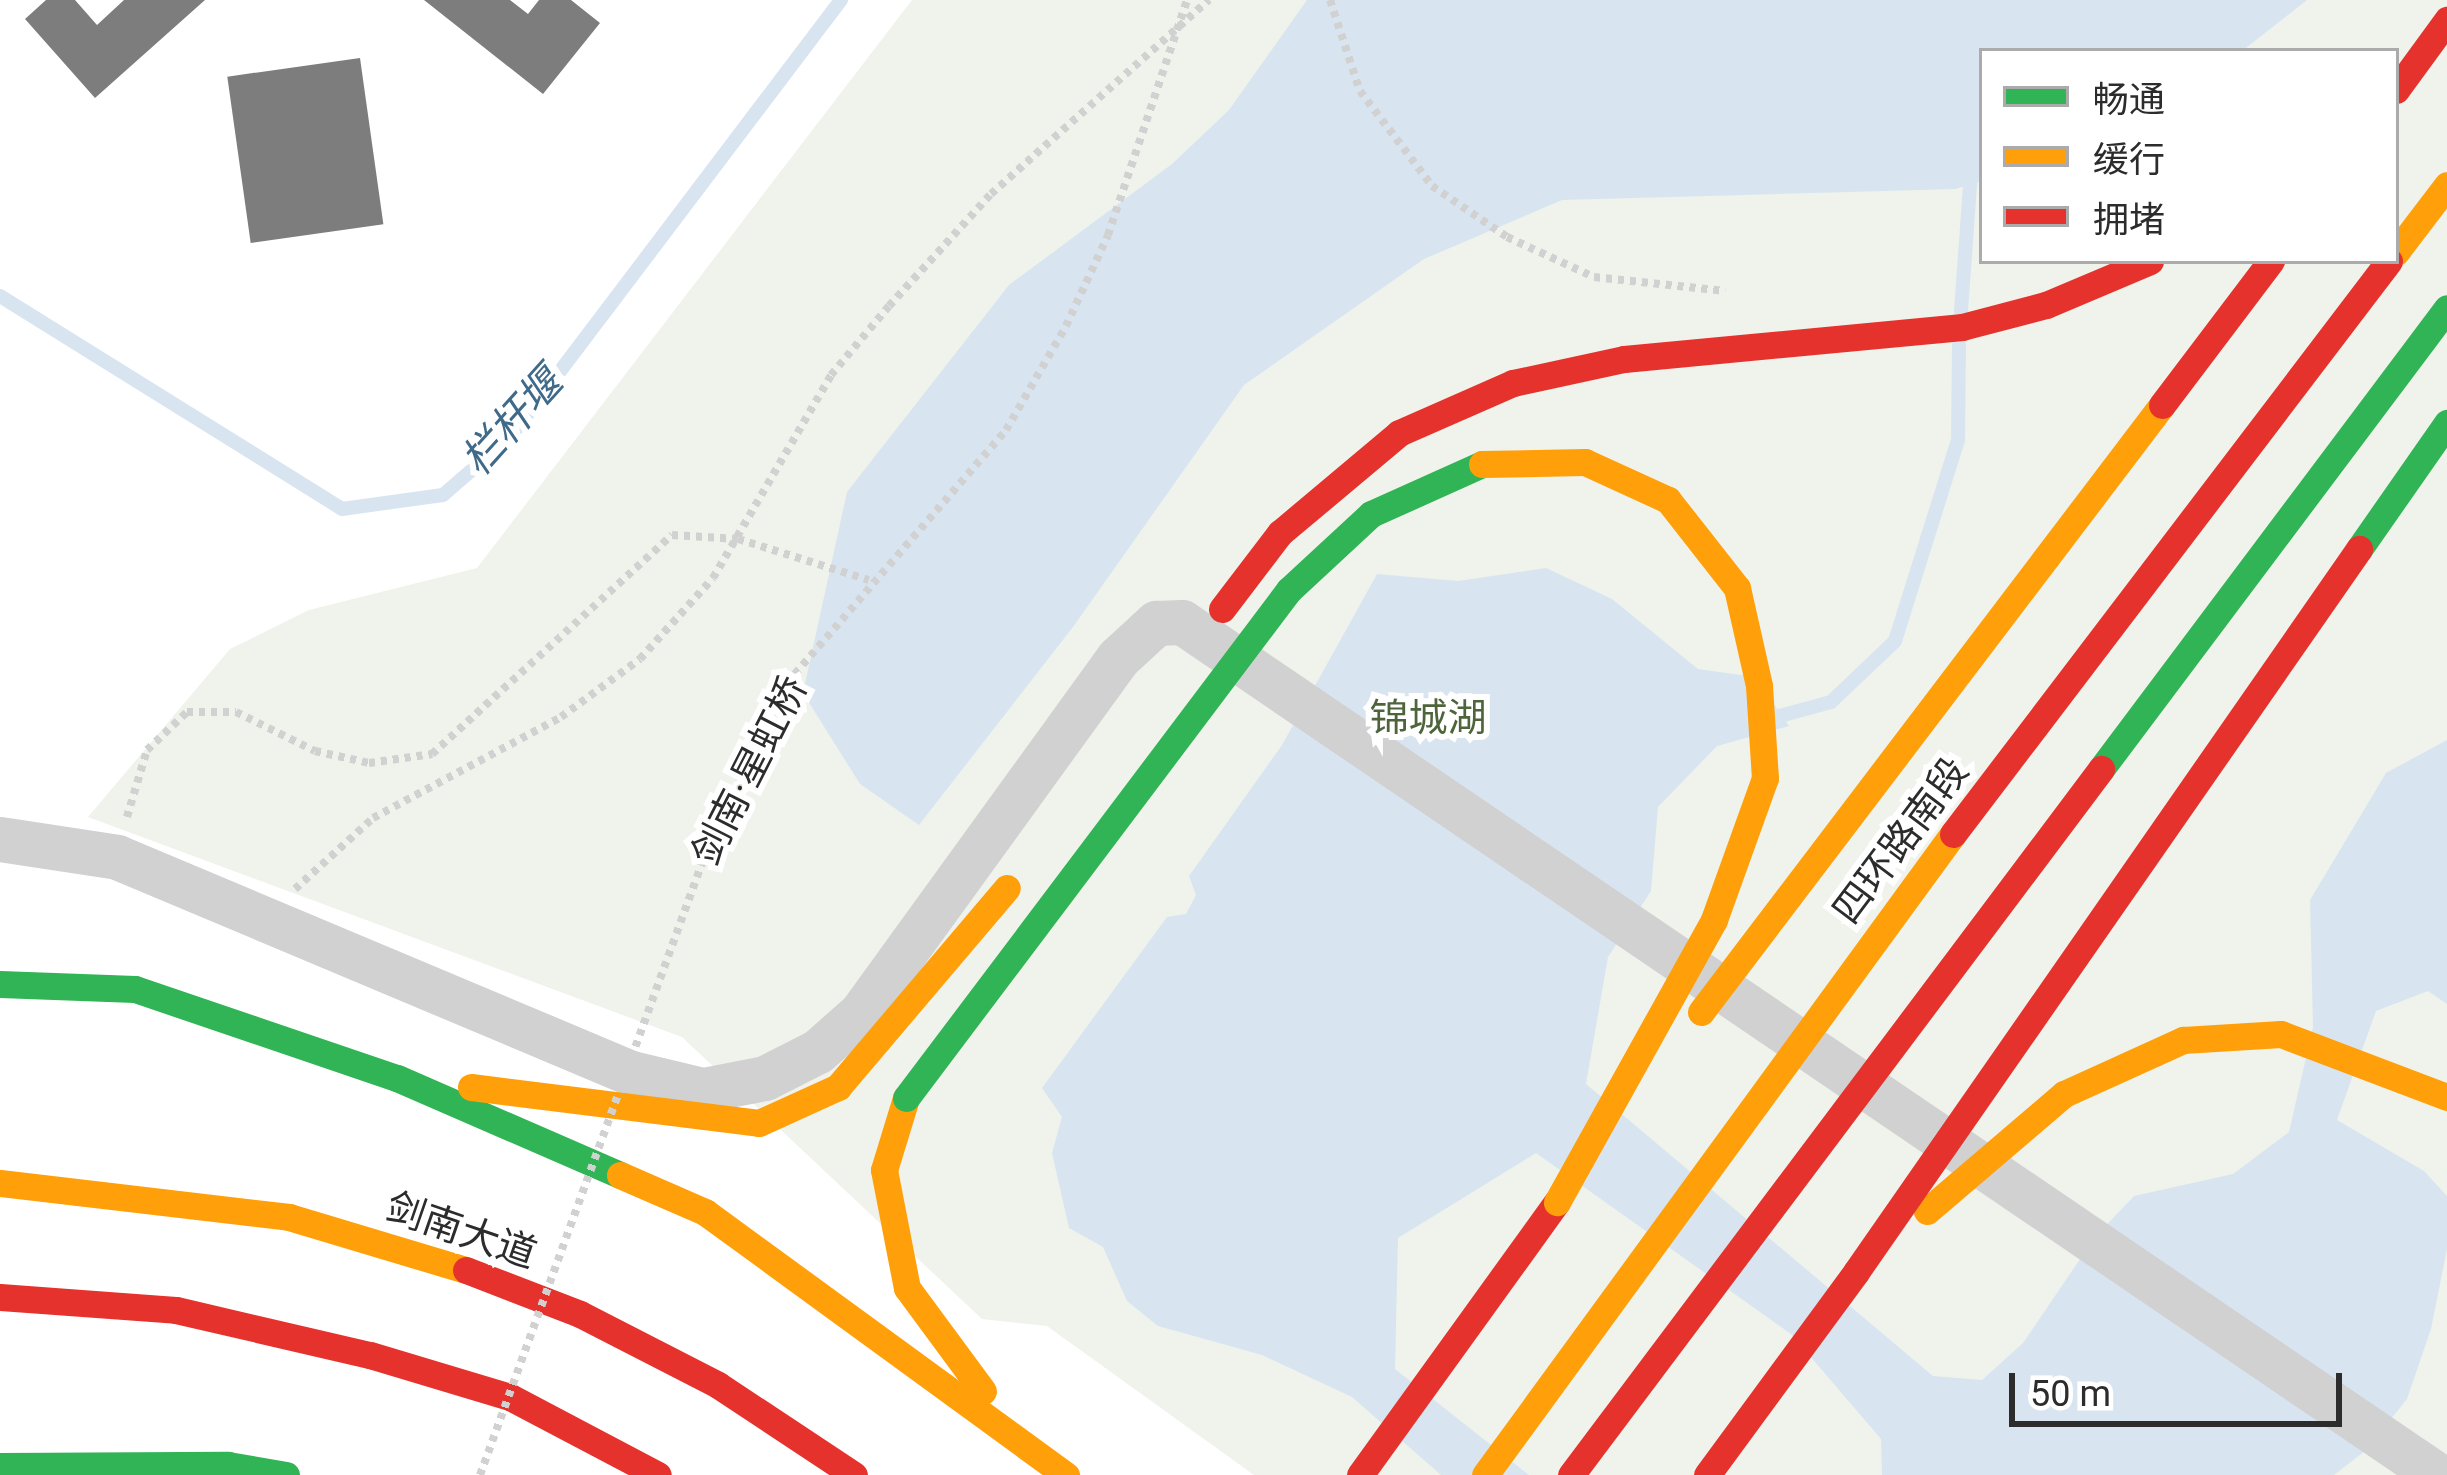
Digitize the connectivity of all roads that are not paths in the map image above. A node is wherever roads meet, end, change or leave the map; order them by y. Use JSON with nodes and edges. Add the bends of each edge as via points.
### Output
{"nodes":[{"id":1,"x":2447,"y":2,"type":"edge"},
{"id":2,"x":2447,"y":20,"type":"edge"},
{"id":3,"x":2399,"y":57,"type":"edge"},
{"id":4,"x":2399,"y":86,"type":"edge"},
{"id":5,"x":2447,"y":185,"type":"edge"},
{"id":6,"x":2399,"y":248,"type":"edge"},
{"id":7,"x":2143,"y":264,"type":"edge"},
{"id":8,"x":2268,"y":264,"type":"edge"},
{"id":9,"x":2388,"y":264,"type":"edge"},
{"id":10,"x":2447,"y":308,"type":"edge"},
{"id":11,"x":2447,"y":423,"type":"edge"},
{"id":12,"x":1180,"y":664,"type":"dead end"},
{"id":13,"x":0,"y":839,"type":"edge"},
{"id":14,"x":1014,"y":878,"type":"dead end"},
{"id":15,"x":0,"y":984,"type":"edge"},
{"id":16,"x":397,"y":1078,"type":"junction"},
{"id":17,"x":2447,"y":1097,"type":"edge"},
{"id":18,"x":0,"y":1184,"type":"edge"},
{"id":19,"x":1557,"y":1202,"type":"junction"},
{"id":20,"x":1856,"y":1272,"type":"junction"},
{"id":21,"x":0,"y":1297,"type":"edge"},
{"id":22,"x":1021,"y":1442,"type":"junction"},
{"id":23,"x":0,"y":1466,"type":"edge"},
{"id":24,"x":2424,"y":1466,"type":"edge"},
{"id":25,"x":232,"y":1470,"type":"edge"},
{"id":26,"x":286,"y":1475,"type":"edge"},
{"id":27,"x":658,"y":1475,"type":"edge"},
{"id":28,"x":854,"y":1475,"type":"edge"},
{"id":29,"x":1066,"y":1475,"type":"edge"},
{"id":30,"x":1360,"y":1475,"type":"edge"},
{"id":31,"x":1485,"y":1475,"type":"edge"},
{"id":32,"x":1571,"y":1475,"type":"edge"},
{"id":33,"x":1707,"y":1475,"type":"edge"}],
"edges":[{"from":1,"to":3,"type":"highway"},
{"from":2,"to":4,"type":"highway"},
{"from":5,"to":6,"type":"highway"},
{"from":7,"to":12,"type":"highway","bridge":true,"via":[[2046,305],[1962,327],[1624,359],[1514,383],[1399,433],[1298,519]]},
{"from":8,"to":19,"type":"highway","bridge":true},
{"from":9,"to":31,"type":"highway","name":"四环路南段","bridge":true,"via":[[1926,870]]},
{"from":10,"to":32,"type":"highway","bridge":true},
{"from":11,"to":20,"type":"highway","bridge":true},
{"from":13,"to":24,"type":"street","via":[[117,857],[631,1072],[703,1090],[765,1078],[818,1051],[861,1013],[1118,658],[1156,623],[1182,622]]},
{"from":14,"to":16,"type":"highway","via":[[838,1087],[759,1123]]},
{"from":15,"to":16,"type":"highway","via":[[135,988]]},
{"from":16,"to":22,"type":"highway","via":[[705,1212]]},
{"from":17,"to":20,"type":"highway","bridge":true,"via":[[2281,1034],[2182,1040],[2064,1094]]},
{"from":18,"to":28,"type":"highway","name":"剑南大道","via":[[289,1217],[448,1263],[580,1314],[718,1385]]},
{"from":19,"to":22,"type":"highway","bridge":true,"via":[[1714,920],[1766,778],[1759,686],[1737,588],[1668,500],[1585,462],[1484,463],[1371,514],[1289,590],[906,1098],[884,1171],[907,1288]]},
{"from":19,"to":30,"type":"highway"},
{"from":20,"to":33,"type":"highway"},
{"from":21,"to":27,"type":"highway","via":[[176,1310],[370,1355],[510,1397]]},
{"from":22,"to":29,"type":"highway"},
{"from":23,"to":25,"type":"highway"},
{"from":25,"to":26,"type":"highway"}]}
